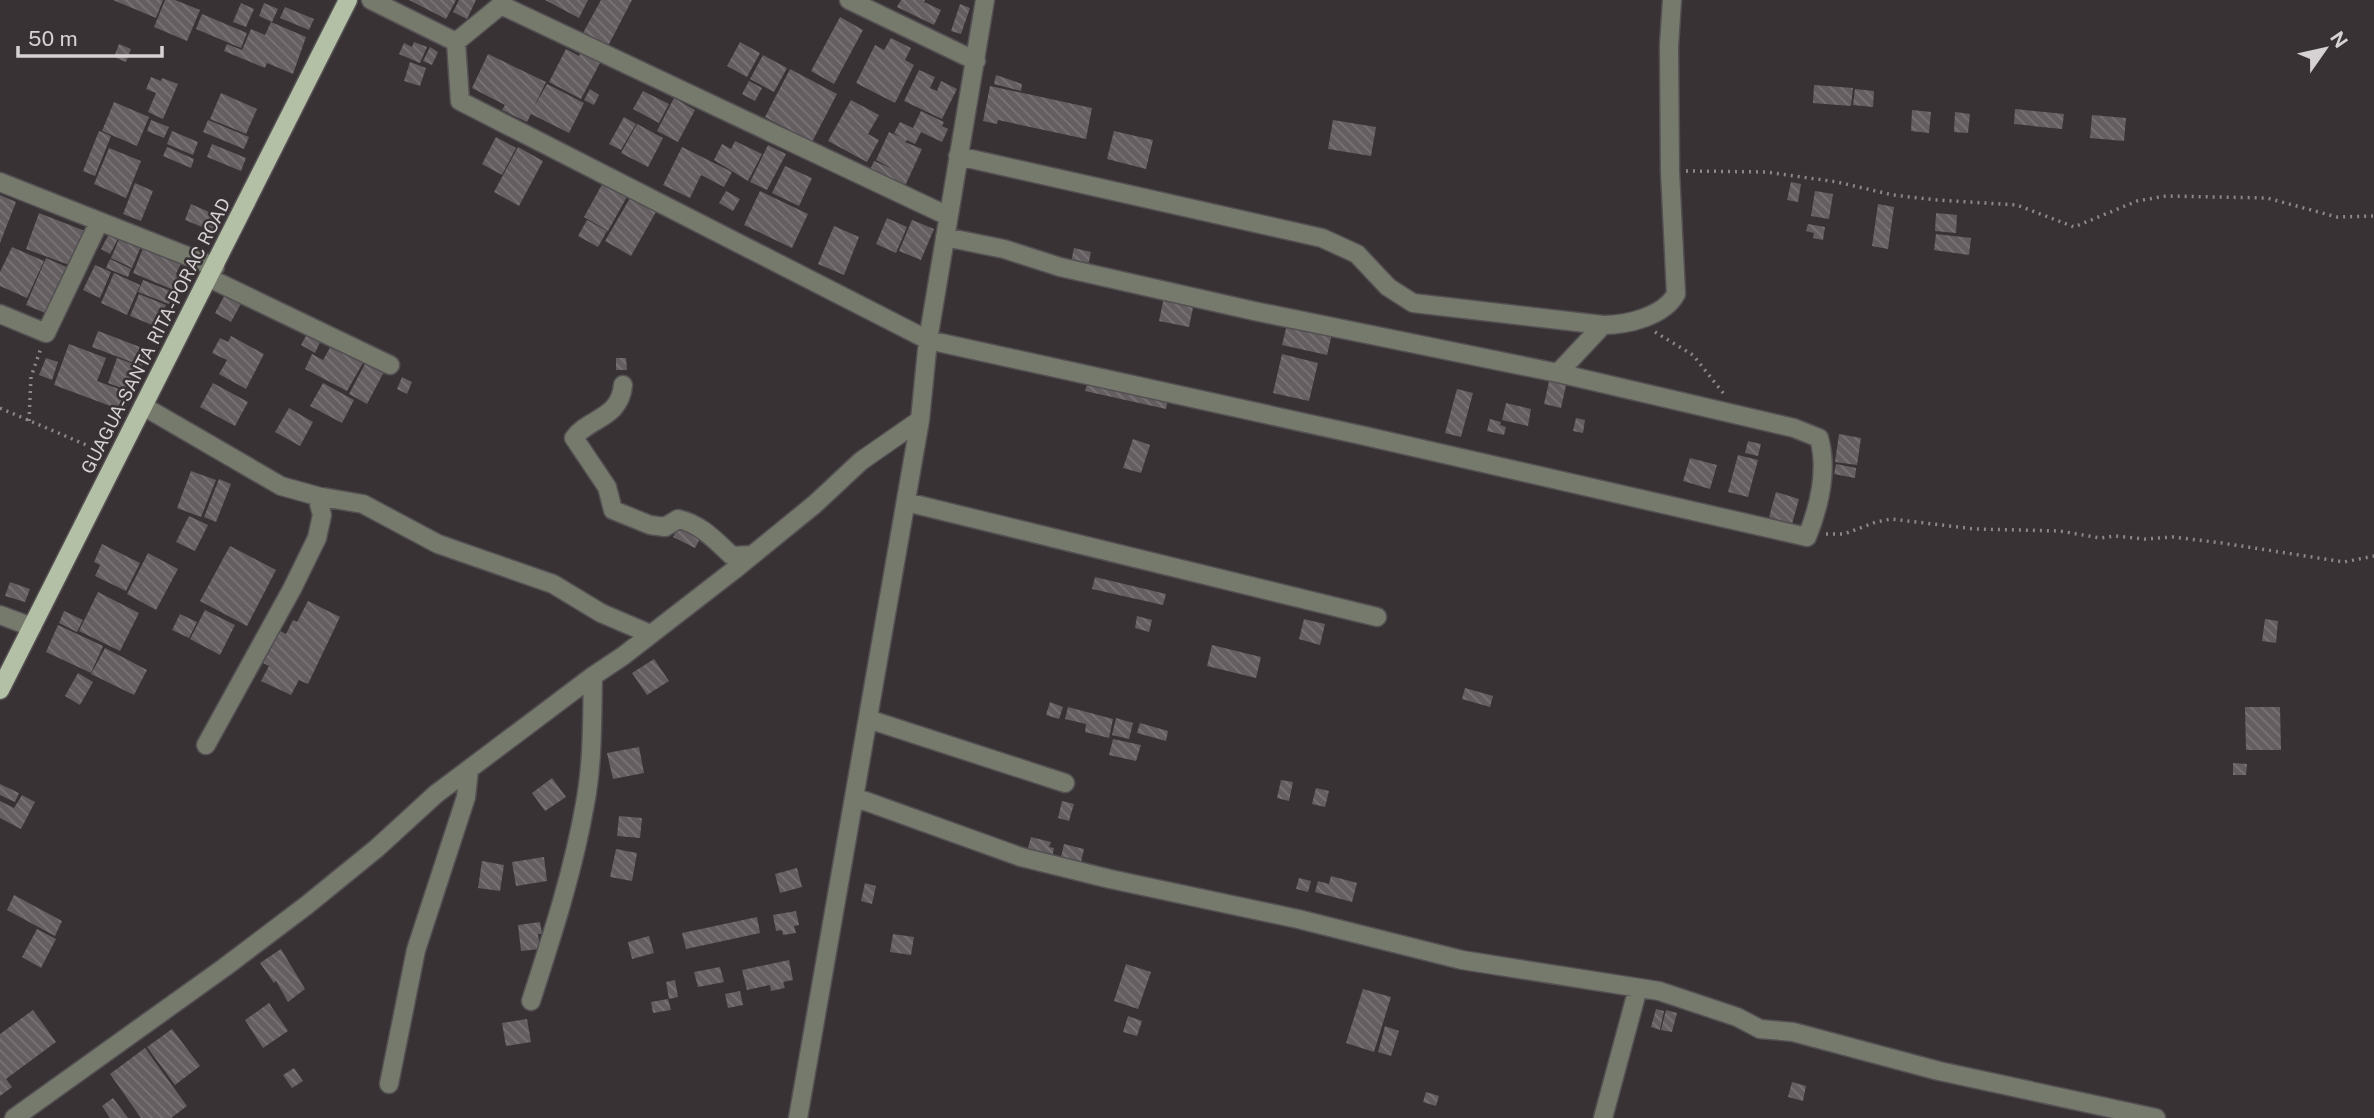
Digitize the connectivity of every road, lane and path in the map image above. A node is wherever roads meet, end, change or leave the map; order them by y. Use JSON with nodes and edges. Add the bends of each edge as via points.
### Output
{"nodes":[{"id":1,"x":348,"y":0,"type":"edge"},
{"id":2,"x":371,"y":0,"type":"edge"},
{"id":3,"x":849,"y":0,"type":"edge"},
{"id":4,"x":985,"y":0,"type":"edge"},
{"id":5,"x":1672,"y":0,"type":"edge"},
{"id":6,"x":456,"y":41,"type":"junction"},
{"id":7,"x":976,"y":61,"type":"junction"},
{"id":8,"x":958,"y":156,"type":"junction"},
{"id":9,"x":1670,"y":171,"type":"junction"},
{"id":10,"x":0,"y":182,"type":"edge"},
{"id":11,"x":948,"y":216,"type":"junction"},
{"id":12,"x":2374,"y":216,"type":"edge"},
{"id":13,"x":99,"y":222,"type":"junction"},
{"id":14,"x":945,"y":237,"type":"junction"},
{"id":15,"x":212,"y":272,"type":"junction"},
{"id":16,"x":0,"y":314,"type":"edge"},
{"id":17,"x":1635,"y":321,"type":"junction"},
{"id":18,"x":1604,"y":325,"type":"junction"},
{"id":19,"x":46,"y":332,"type":"junction"},
{"id":20,"x":928,"y":340,"type":"junction"},
{"id":21,"x":390,"y":365,"type":"dead end"},
{"id":22,"x":1558,"y":373,"type":"junction"},
{"id":23,"x":623,"y":385,"type":"dead end"},
{"id":24,"x":143,"y":406,"type":"junction"},
{"id":25,"x":0,"y":408,"type":"edge"},
{"id":26,"x":1740,"y":415,"type":"junction"},
{"id":27,"x":920,"y":420,"type":"junction"},
{"id":28,"x":29,"y":421,"type":"junction"},
{"id":29,"x":117,"y":459,"type":"junction"},
{"id":30,"x":317,"y":496,"type":"junction"},
{"id":31,"x":906,"y":502,"type":"junction"},
{"id":32,"x":1807,"y":537,"type":"junction"},
{"id":33,"x":751,"y":555,"type":"junction"},
{"id":34,"x":2374,"y":556,"type":"edge"},
{"id":35,"x":0,"y":615,"type":"edge"},
{"id":36,"x":1377,"y":617,"type":"dead end"},
{"id":37,"x":32,"y":627,"type":"junction"},
{"id":38,"x":650,"y":634,"type":"junction"},
{"id":39,"x":593,"y":676,"type":"junction"},
{"id":40,"x":0,"y":690,"type":"edge"},
{"id":41,"x":869,"y":719,"type":"junction"},
{"id":42,"x":206,"y":745,"type":"dead end"},
{"id":43,"x":469,"y":770,"type":"junction"},
{"id":44,"x":1065,"y":783,"type":"dead end"},
{"id":45,"x":854,"y":797,"type":"junction"},
{"id":46,"x":1639,"y":988,"type":"junction"},
{"id":47,"x":531,"y":1001,"type":"dead end"},
{"id":48,"x":389,"y":1084,"type":"dead end"},
{"id":49,"x":14,"y":1118,"type":"edge"},
{"id":50,"x":798,"y":1118,"type":"edge"},
{"id":51,"x":1603,"y":1118,"type":"edge"},
{"id":52,"x":2156,"y":1118,"type":"edge"}],
"edges":[{"from":1,"to":15,"type":"main road","name":"GUAGUA-SANTA RITA-PORAC ROAD"},
{"from":2,"to":6,"type":"street"},
{"from":3,"to":7,"type":"street"},
{"from":4,"to":7,"type":"street"},
{"from":5,"to":9,"type":"street"},
{"from":6,"to":11,"type":"street","via":[[501,5]]},
{"from":6,"to":20,"type":"street","via":[[460,101]]},
{"from":7,"to":8,"type":"street"},
{"from":8,"to":11,"type":"street"},
{"from":8,"to":18,"type":"street","via":[[1322,238],[1357,254],[1388,288],[1413,303]]},
{"from":9,"to":12,"type":"path","via":[[1767,172],[1893,195],[2017,205],[2074,227],[2137,201],[2166,195],[2267,198],[2337,217]]},
{"from":9,"to":17,"type":"street","via":[[1676,294],[1671,304]]},
{"from":10,"to":13,"type":"street"},
{"from":11,"to":14,"type":"street"},
{"from":13,"to":15,"type":"street"},
{"from":13,"to":19,"type":"street"},
{"from":14,"to":20,"type":"street"},
{"from":14,"to":22,"type":"street","via":[[1254,311]]},
{"from":15,"to":21,"type":"street"},
{"from":15,"to":24,"type":"main road","name":"GUAGUA-SANTA RITA-PORAC ROAD"},
{"from":16,"to":19,"type":"street"},
{"from":17,"to":18,"type":"street"},
{"from":17,"to":26,"type":"path","via":[[1693,355]]},
{"from":18,"to":22,"type":"street"},
{"from":19,"to":28,"type":"path","via":[[31,377]]},
{"from":20,"to":27,"type":"street"},
{"from":20,"to":32,"type":"street"},
{"from":22,"to":26,"type":"street"},
{"from":23,"to":33,"type":"street","via":[[615,406],[574,438],[607,487],[613,510],[650,525],[665,527],[684,520],[706,531],[732,556]]},
{"from":24,"to":29,"type":"main road","name":"GUAGUA-SANTA RITA-PORAC ROAD"},
{"from":24,"to":30,"type":"street","via":[[281,486]]},
{"from":25,"to":28,"type":"path"},
{"from":26,"to":32,"type":"street","via":[[1819,438],[1822,487]]},
{"from":27,"to":31,"type":"street"},
{"from":27,"to":33,"type":"street","via":[[861,461]]},
{"from":28,"to":29,"type":"path"},
{"from":29,"to":37,"type":"main road","name":"GUAGUA-SANTA RITA-PORAC ROAD"},
{"from":30,"to":38,"type":"street","via":[[363,505],[438,544],[553,584],[601,613]]},
{"from":30,"to":42,"type":"street","via":[[322,515],[317,538]]},
{"from":31,"to":36,"type":"street"},
{"from":31,"to":41,"type":"street"},
{"from":32,"to":34,"type":"path","via":[[1844,534],[1891,519],[2100,538],[2173,537],[2344,562]]},
{"from":33,"to":38,"type":"street"},
{"from":35,"to":37,"type":"street"},
{"from":37,"to":40,"type":"main road","name":"GUAGUA-SANTA RITA-PORAC ROAD"},
{"from":38,"to":39,"type":"street"},
{"from":39,"to":43,"type":"street"},
{"from":39,"to":47,"type":"street","via":[[586,803],[562,904]]},
{"from":41,"to":44,"type":"street"},
{"from":41,"to":45,"type":"street"},
{"from":43,"to":48,"type":"street","via":[[466,797],[416,950]]},
{"from":43,"to":49,"type":"street","via":[[307,905]]},
{"from":45,"to":46,"type":"street","via":[[1021,857],[1097,876],[1462,960]]},
{"from":45,"to":50,"type":"street"},
{"from":46,"to":51,"type":"street"},
{"from":46,"to":52,"type":"street","via":[[1692,1001],[1760,1029],[1793,1032],[1939,1071]]}]}
